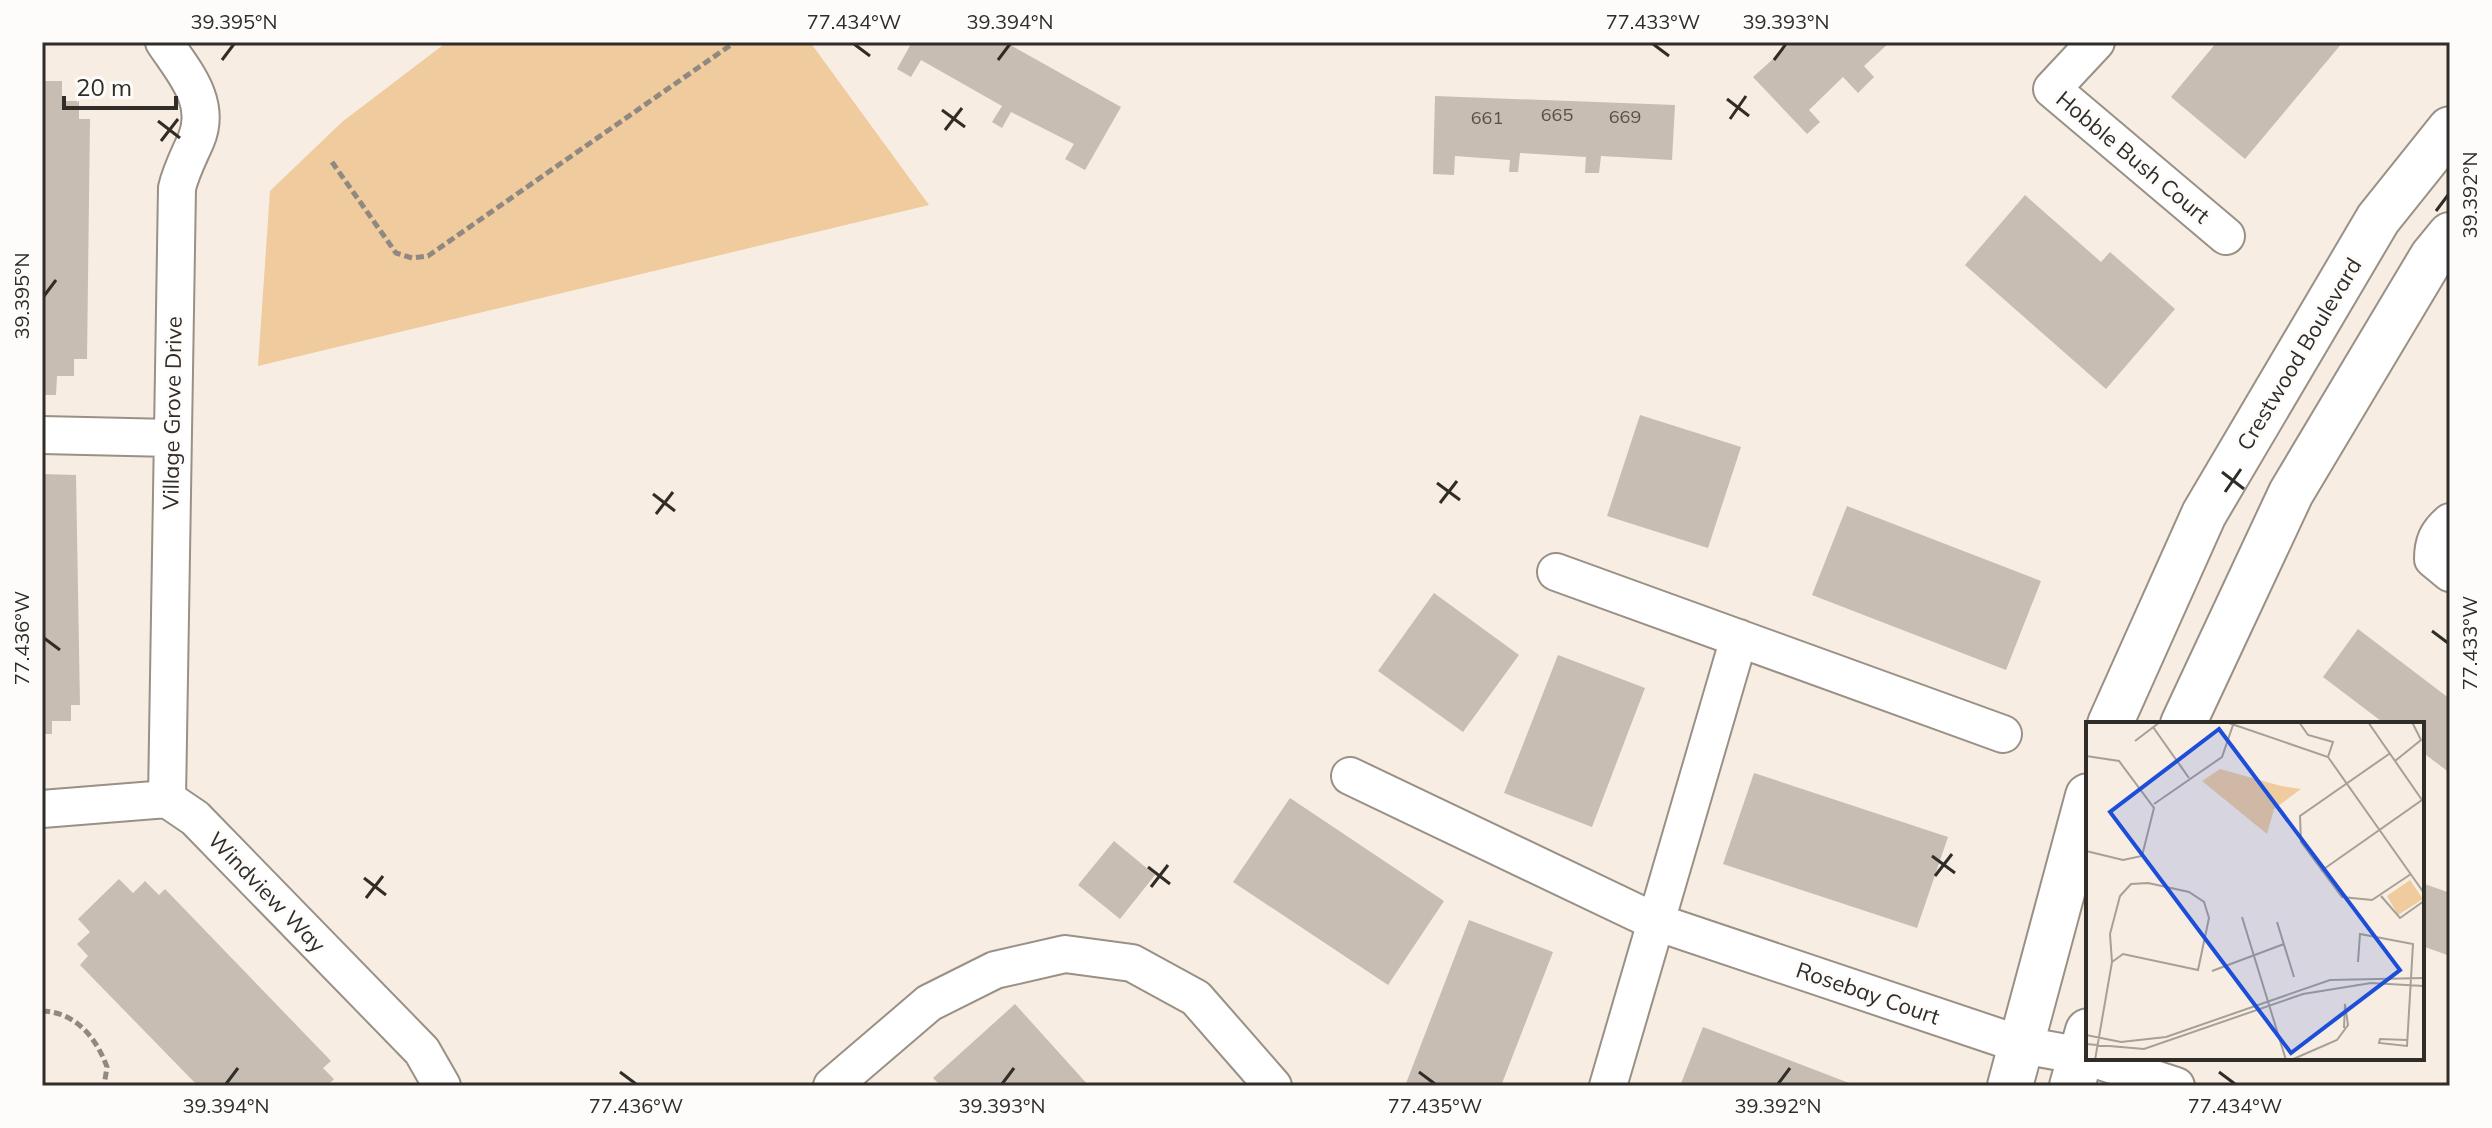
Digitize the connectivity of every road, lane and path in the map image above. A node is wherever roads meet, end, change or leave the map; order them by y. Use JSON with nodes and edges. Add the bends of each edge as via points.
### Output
{"nodes":[{"id":1,"x":164,"y":42,"type":"edge"},
{"id":2,"x":735,"y":42,"type":"edge"},
{"id":3,"x":2096,"y":42,"type":"edge"},
{"id":4,"x":2450,"y":129,"type":"edge"},
{"id":5,"x":332,"y":162,"type":"dead end"},
{"id":6,"x":2450,"y":235,"type":"edge"},
{"id":7,"x":2226,"y":236,"type":"dead end"},
{"id":8,"x":42,"y":435,"type":"edge"},
{"id":9,"x":171,"y":438,"type":"junction"},
{"id":10,"x":2450,"y":522,"type":"edge"},
{"id":11,"x":1556,"y":572,"type":"dead end"},
{"id":12,"x":2450,"y":573,"type":"edge"},
{"id":13,"x":1739,"y":638,"type":"junction"},
{"id":14,"x":2111,"y":722,"type":"edge"},
{"id":15,"x":2184,"y":722,"type":"edge"},
{"id":16,"x":2003,"y":734,"type":"dead end"},
{"id":17,"x":1350,"y":776,"type":"dead end"},
{"id":18,"x":167,"y":799,"type":"junction"},
{"id":19,"x":2086,"y":804,"type":"edge"},
{"id":20,"x":42,"y":809,"type":"edge"},
{"id":21,"x":1656,"y":922,"type":"junction"},
{"id":22,"x":42,"y":1011,"type":"edge"},
{"id":23,"x":2022,"y":1045,"type":"junction"},
{"id":24,"x":2084,"y":1057,"type":"edge"},
{"id":25,"x":2094,"y":1060,"type":"edge"},
{"id":26,"x":104,"y":1086,"type":"edge"},
{"id":27,"x":442,"y":1086,"type":"edge"},
{"id":28,"x":832,"y":1086,"type":"edge"},
{"id":29,"x":1273,"y":1086,"type":"edge"},
{"id":30,"x":1608,"y":1086,"type":"edge"},
{"id":31,"x":2010,"y":1086,"type":"edge"},
{"id":32,"x":2176,"y":1086,"type":"edge"}],
"edges":[{"from":1,"to":9,"type":"street","name":"Village Grove Drive","via":[[197,92],[202,117],[177,188]]},
{"from":2,"to":5,"type":"path","via":[[428,256],[396,253]]},
{"from":3,"to":7,"type":"street","name":"Hobble Bush Court","via":[[2052,89]]},
{"from":4,"to":14,"type":"main road","name":"Crestwood Boulevard","via":[[2378,219],[2204,514]]},
{"from":6,"to":15,"type":"main road","via":[[2291,493]]},
{"from":8,"to":9,"type":"street"},
{"from":9,"to":18,"type":"street","name":"Village Grove Drive"},
{"from":10,"to":12,"type":"street","via":[[2433,549],[2433,559]]},
{"from":11,"to":13,"type":"street"},
{"from":13,"to":16,"type":"street"},
{"from":13,"to":21,"type":"street"},
{"from":17,"to":21,"type":"street","name":"Rosebay Court"},
{"from":18,"to":20,"type":"street"},
{"from":18,"to":27,"type":"street","name":"Windview Way","via":[[195,818],[422,1051]]},
{"from":19,"to":23,"type":"main road"},
{"from":21,"to":23,"type":"street","name":"Rosebay Court"},
{"from":21,"to":30,"type":"street"},
{"from":22,"to":26,"type":"path","via":[[69,1017],[87,1032],[107,1067]]},
{"from":23,"to":24,"type":"street","name":"Rosebay Court"},
{"from":23,"to":31,"type":"main road"},
{"from":25,"to":32,"type":"street","name":"Rosebay Court"},
{"from":28,"to":29,"type":"street","via":[[929,1003],[995,970],[1065,954],[1132,963],[1196,998]]}]}
